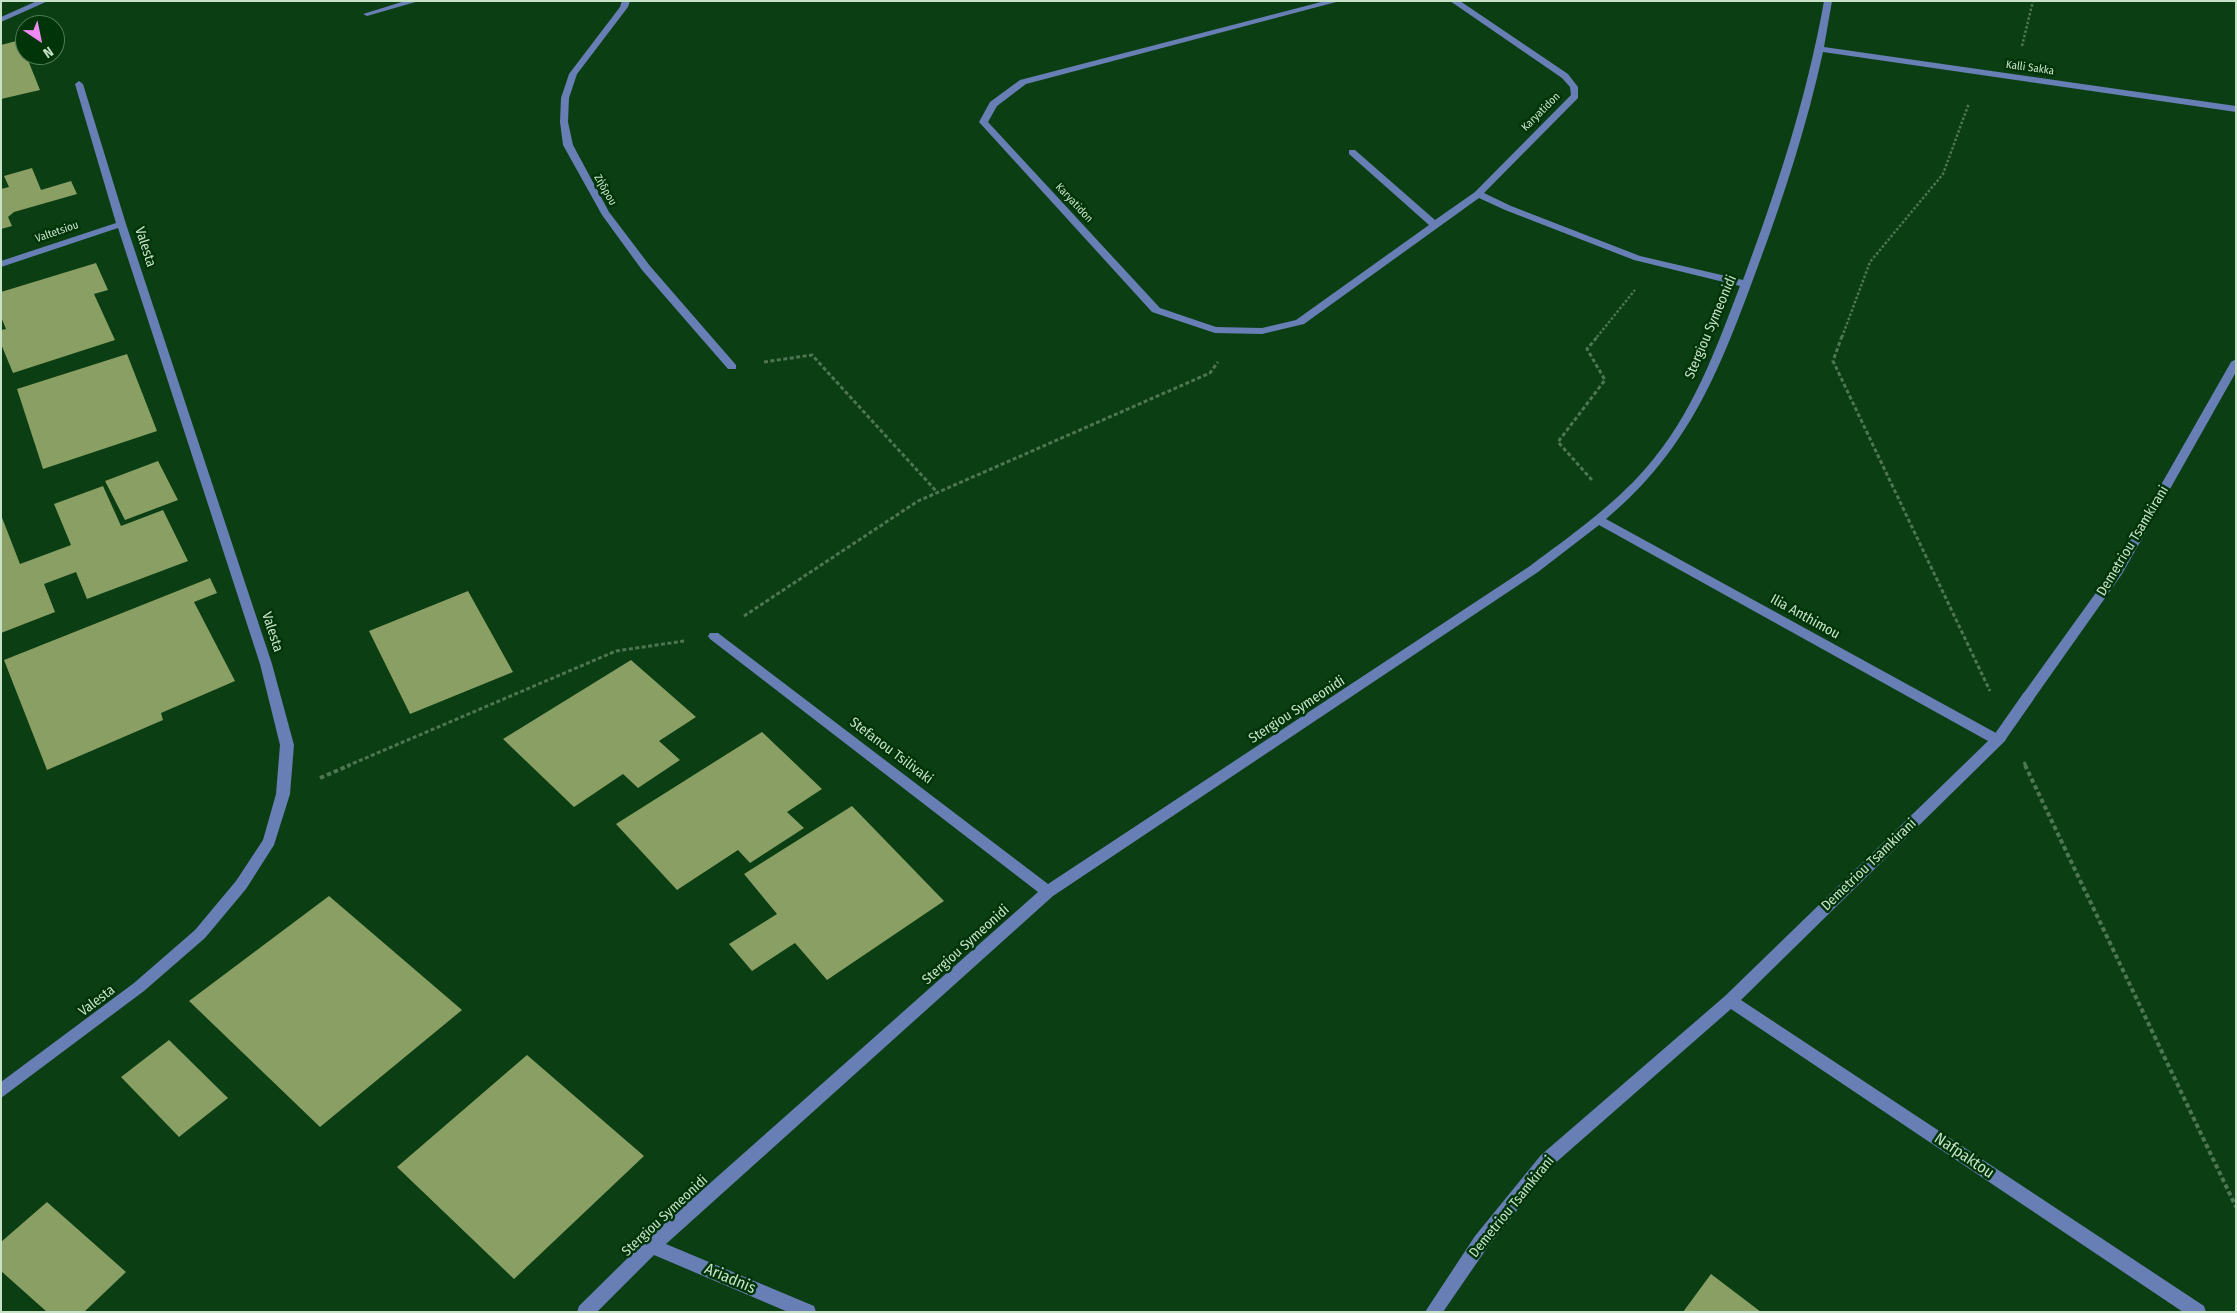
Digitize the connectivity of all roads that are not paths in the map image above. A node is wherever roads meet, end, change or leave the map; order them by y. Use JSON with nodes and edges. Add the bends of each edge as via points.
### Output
{"nodes":[{"id":1,"x":44,"y":1,"type":"edge"},
{"id":2,"x":415,"y":1,"type":"edge"},
{"id":3,"x":626,"y":1,"type":"edge"},
{"id":4,"x":1336,"y":1,"type":"edge"},
{"id":5,"x":1454,"y":1,"type":"edge"},
{"id":6,"x":1828,"y":1,"type":"edge"},
{"id":7,"x":367,"y":14,"type":"dead end"},
{"id":8,"x":1,"y":20,"type":"edge"},
{"id":9,"x":1821,"y":48,"type":"junction"},
{"id":10,"x":79,"y":84,"type":"dead end"},
{"id":11,"x":2236,"y":109,"type":"edge"},
{"id":12,"x":1352,"y":152,"type":"dead end"},
{"id":13,"x":1478,"y":194,"type":"junction"},
{"id":14,"x":121,"y":224,"type":"junction"},
{"id":15,"x":1435,"y":225,"type":"junction"},
{"id":16,"x":1,"y":264,"type":"edge"},
{"id":17,"x":1746,"y":284,"type":"junction"},
{"id":18,"x":2236,"y":362,"type":"edge"},
{"id":19,"x":732,"y":367,"type":"road end"},
{"id":20,"x":2232,"y":378,"type":"edge"},
{"id":21,"x":1599,"y":520,"type":"junction"},
{"id":22,"x":714,"y":636,"type":"road end"},
{"id":23,"x":1998,"y":738,"type":"junction"},
{"id":24,"x":1048,"y":892,"type":"junction"},
{"id":25,"x":1730,"y":1001,"type":"junction"},
{"id":26,"x":1,"y":1091,"type":"edge"},
{"id":27,"x":652,"y":1246,"type":"junction"},
{"id":28,"x":585,"y":1312,"type":"edge"},
{"id":29,"x":808,"y":1312,"type":"edge"},
{"id":30,"x":1433,"y":1312,"type":"edge"},
{"id":31,"x":2198,"y":1312,"type":"edge"}],
"edges":[{"from":1,"to":8,"type":"street"},
{"from":2,"to":7,"type":"street"},
{"from":3,"to":19,"type":"street","name":"Ζήδρου","via":[[573,74],[565,98],[564,122],[568,145],[605,213],[640,260]]},
{"from":4,"to":15,"type":"street","name":"Karyatidon","via":[[1024,82],[993,104],[983,122],[1156,310],[1215,330],[1262,331],[1300,322]]},
{"from":5,"to":13,"type":"street","name":"Karyatidon","via":[[1565,76],[1574,87],[1575,96]]},
{"from":6,"to":9,"type":"street","name":"Stergiou Symeonidi"},
{"from":9,"to":11,"type":"street","name":"Kalli Sakka"},
{"from":9,"to":17,"type":"street","name":"Stergiou Symeonidi","via":[[1775,209]]},
{"from":10,"to":14,"type":"street","name":"Valesta"},
{"from":12,"to":15,"type":"street"},
{"from":13,"to":15,"type":"street","name":"Karyatidon"},
{"from":13,"to":17,"type":"street","via":[[1628,254]]},
{"from":14,"to":16,"type":"street","name":"Valtetsiou"},
{"from":14,"to":26,"type":"street","name":"Valesta","via":[[266,664],[287,745],[283,794],[269,841],[241,886],[200,934],[140,987]]},
{"from":17,"to":21,"type":"street","name":"Stergiou Symeonidi","via":[[1714,366],[1682,427],[1650,471]]},
{"from":18,"to":20,"type":"street","name":"Demetriou Tsamkirani"},
{"from":20,"to":23,"type":"street","name":"Demetriou Tsamkirani","bridge":true,"via":[[2118,570]]},
{"from":21,"to":23,"type":"street","name":"Ilia Anthimou"},
{"from":21,"to":24,"type":"street","name":"Stergiou Symeonidi","via":[[1534,569],[1401,659]]},
{"from":22,"to":24,"type":"street","name":"Stefanou Tsilivaki"},
{"from":23,"to":25,"type":"street","name":"Demetriou Tsamkirani"},
{"from":24,"to":27,"type":"street","name":"Stergiou Symeonidi"},
{"from":25,"to":30,"type":"street","name":"Demetriou Tsamkirani","via":[[1548,1160],[1481,1242]]},
{"from":25,"to":31,"type":"street","name":"Nafpaktou"},
{"from":27,"to":28,"type":"street","name":"Stergiou Symeonidi"},
{"from":27,"to":29,"type":"street","name":"Ariadnis"}]}
